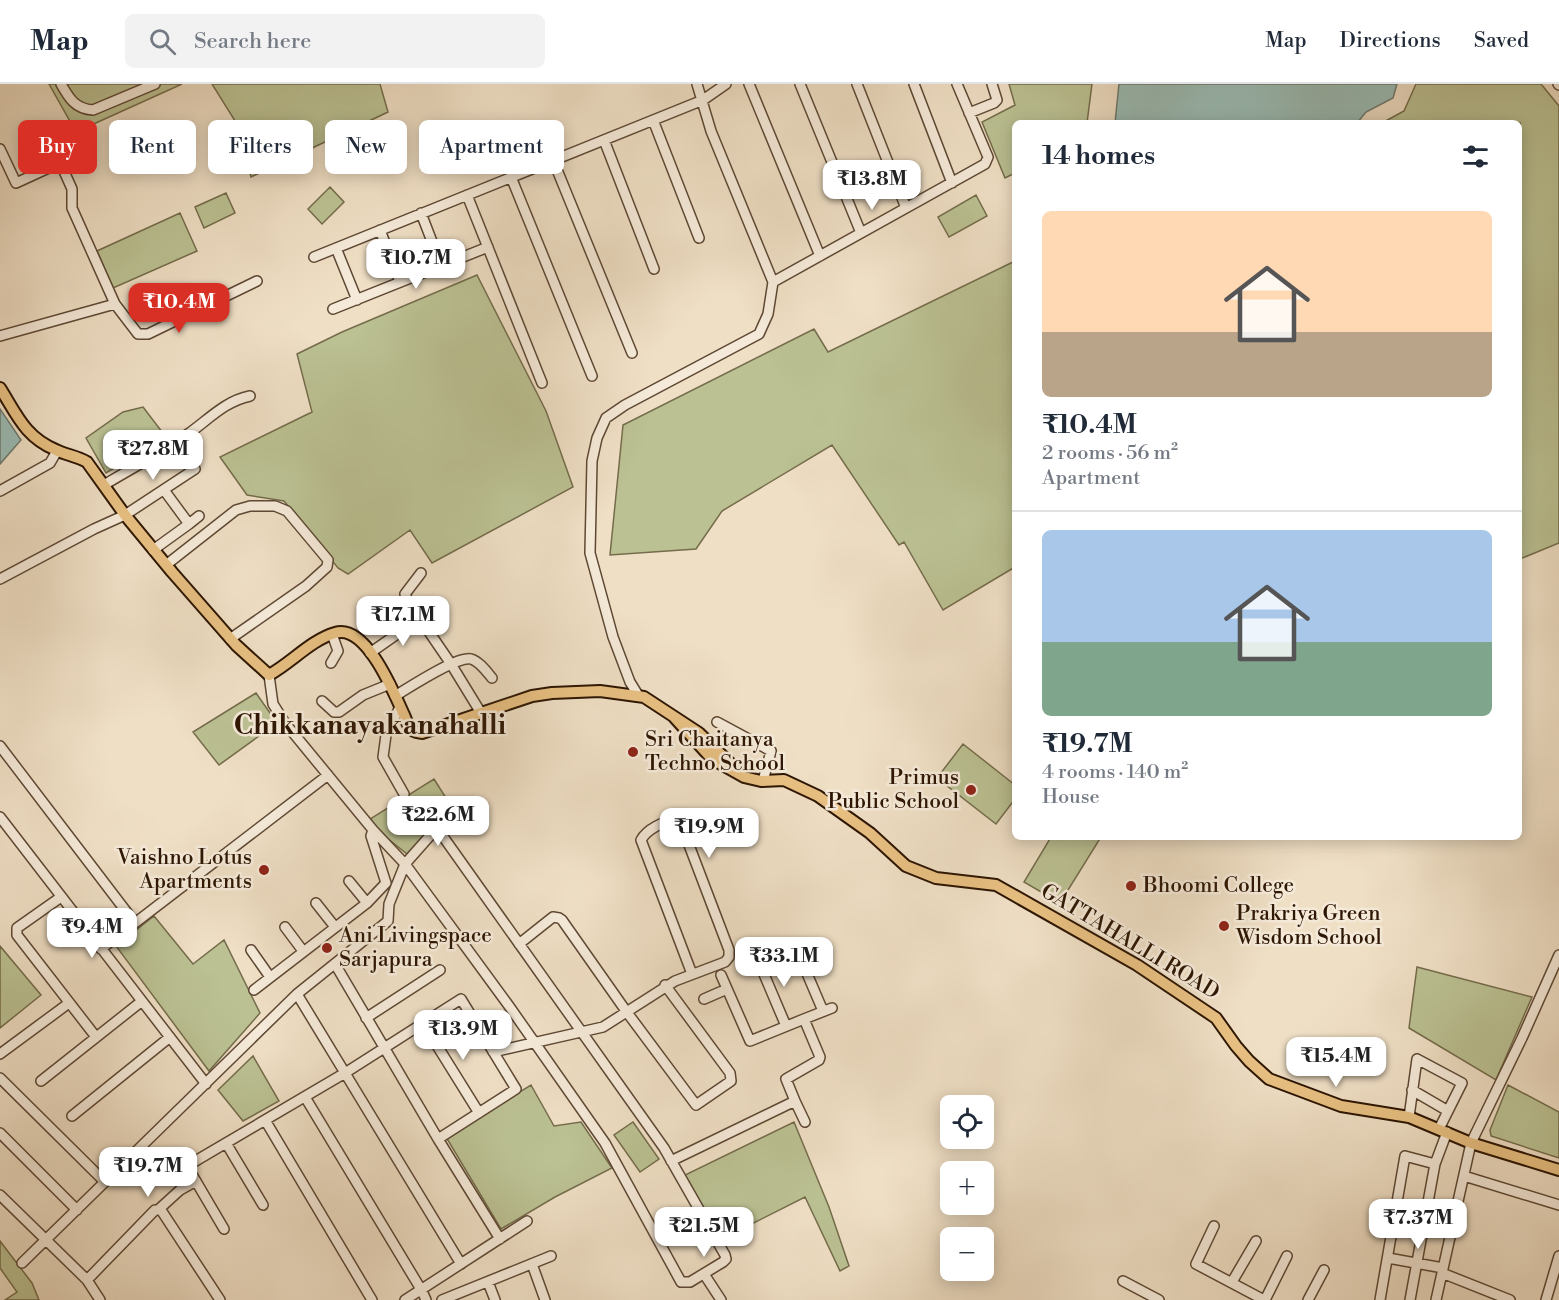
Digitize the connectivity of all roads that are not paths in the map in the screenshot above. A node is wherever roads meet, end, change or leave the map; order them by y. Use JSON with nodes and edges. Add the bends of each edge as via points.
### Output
{"nodes":[{"id":1,"x":61,"y":84,"type":"edge"},
{"id":2,"x":155,"y":84,"type":"edge"},
{"id":3,"x":697,"y":84,"type":"edge"},
{"id":4,"x":726,"y":84,"type":"edge"},
{"id":5,"x":749,"y":84,"type":"edge"},
{"id":6,"x":800,"y":84,"type":"edge"},
{"id":7,"x":857,"y":84,"type":"edge"},
{"id":8,"x":914,"y":84,"type":"edge"},
{"id":9,"x":957,"y":84,"type":"edge"},
{"id":10,"x":992,"y":84,"type":"edge"},
{"id":11,"x":703,"y":100,"type":"junction"},
{"id":12,"x":969,"y":114,"type":"junction"},
{"id":13,"x":653,"y":120,"type":"junction"},
{"id":14,"x":604,"y":140,"type":"junction"},
{"id":15,"x":0,"y":149,"type":"edge"},
{"id":16,"x":564,"y":156,"type":"edge"},
{"id":17,"x":519,"y":174,"type":"edge"},
{"id":18,"x":560,"y":174,"type":"edge"},
{"id":19,"x":511,"y":177,"type":"junction"},
{"id":20,"x":952,"y":183,"type":"junction"},
{"id":21,"x":468,"y":195,"type":"junction"},
{"id":22,"x":906,"y":208,"type":"junction"},
{"id":23,"x":421,"y":213,"type":"junction"},
{"id":24,"x":380,"y":230,"type":"junction"},
{"id":25,"x":861,"y":233,"type":"junction"},
{"id":26,"x":699,"y":238,"type":"dead end"},
{"id":27,"x":488,"y":246,"type":"junction"},
{"id":28,"x":336,"y":248,"type":"junction"},
{"id":29,"x":820,"y":256,"type":"junction"},
{"id":30,"x":314,"y":257,"type":"dead end"},
{"id":31,"x":441,"y":266,"type":"junction"},
{"id":32,"x":654,"y":269,"type":"dead end"},
{"id":33,"x":257,"y":281,"type":"dead end"},
{"id":34,"x":400,"y":282,"type":"junction"},
{"id":35,"x":773,"y":282,"type":"junction"},
{"id":36,"x":357,"y":300,"type":"junction"},
{"id":37,"x":115,"y":304,"type":"junction"},
{"id":38,"x":333,"y":309,"type":"dead end"},
{"id":39,"x":0,"y":336,"type":"edge"},
{"id":40,"x":632,"y":353,"type":"dead end"},
{"id":41,"x":592,"y":376,"type":"dead end"},
{"id":42,"x":542,"y":383,"type":"dead end"},
{"id":43,"x":0,"y":388,"type":"edge"},
{"id":44,"x":250,"y":396,"type":"dead end"},
{"id":45,"x":57,"y":451,"type":"junction"},
{"id":46,"x":195,"y":469,"type":"dead end"},
{"id":47,"x":104,"y":485,"type":"junction"},
{"id":48,"x":0,"y":490,"type":"edge"},
{"id":49,"x":164,"y":490,"type":"junction"},
{"id":50,"x":125,"y":515,"type":"junction"},
{"id":51,"x":199,"y":516,"type":"dead end"},
{"id":52,"x":189,"y":524,"type":"junction"},
{"id":53,"x":153,"y":550,"type":"junction"},
{"id":54,"x":166,"y":565,"type":"junction"},
{"id":55,"x":421,"y":573,"type":"dead end"},
{"id":56,"x":0,"y":579,"type":"edge"},
{"id":57,"x":420,"y":618,"type":"junction"},
{"id":58,"x":332,"y":634,"type":"junction"},
{"id":59,"x":230,"y":639,"type":"junction"},
{"id":60,"x":370,"y":653,"type":"junction"},
{"id":61,"x":331,"y":663,"type":"dead end"},
{"id":62,"x":451,"y":664,"type":"junction"},
{"id":63,"x":269,"y":675,"type":"junction"},
{"id":64,"x":492,"y":678,"type":"dead end"},
{"id":65,"x":390,"y":684,"type":"junction"},
{"id":66,"x":395,"y":696,"type":"junction"},
{"id":67,"x":638,"y":696,"type":"junction"},
{"id":68,"x":322,"y":701,"type":"dead end"},
{"id":69,"x":400,"y":707,"type":"junction"},
{"id":70,"x":480,"y":713,"type":"junction"},
{"id":71,"x":717,"y":722,"type":"dead end"},
{"id":72,"x":0,"y":746,"type":"edge"},
{"id":73,"x":328,"y":775,"type":"junction"},
{"id":74,"x":763,"y":781,"type":"junction"},
{"id":75,"x":404,"y":794,"type":"dead end"},
{"id":76,"x":451,"y":812,"type":"dead end"},
{"id":77,"x":0,"y":817,"type":"edge"},
{"id":78,"x":436,"y":828,"type":"junction"},
{"id":79,"x":373,"y":830,"type":"junction"},
{"id":80,"x":405,"y":864,"type":"junction"},
{"id":81,"x":349,"y":881,"type":"dead end"},
{"id":82,"x":61,"y":897,"type":"junction"},
{"id":83,"x":316,"y":903,"type":"dead end"},
{"id":84,"x":367,"y":903,"type":"junction"},
{"id":85,"x":135,"y":923,"type":"junction"},
{"id":86,"x":285,"y":927,"type":"dead end"},
{"id":87,"x":335,"y":927,"type":"junction"},
{"id":88,"x":794,"y":943,"type":"dead end"},
{"id":89,"x":519,"y":944,"type":"junction"},
{"id":90,"x":101,"y":949,"type":"junction"},
{"id":91,"x":250,"y":950,"type":"dead end"},
{"id":92,"x":303,"y":951,"type":"junction"},
{"id":93,"x":1559,"y":955,"type":"edge"},
{"id":94,"x":758,"y":960,"type":"dead end"},
{"id":95,"x":334,"y":964,"type":"junction"},
{"id":96,"x":440,"y":970,"type":"dead end"},
{"id":97,"x":692,"y":974,"type":"junction"},
{"id":98,"x":721,"y":975,"type":"dead end"},
{"id":99,"x":270,"y":977,"type":"junction"},
{"id":100,"x":666,"y":985,"type":"junction"},
{"id":101,"x":727,"y":989,"type":"junction"},
{"id":102,"x":254,"y":990,"type":"dead end"},
{"id":103,"x":297,"y":994,"type":"junction"},
{"id":104,"x":704,"y":999,"type":"dead end"},
{"id":105,"x":142,"y":1001,"type":"junction"},
{"id":106,"x":69,"y":1003,"type":"junction"},
{"id":107,"x":626,"y":1011,"type":"junction"},
{"id":108,"x":366,"y":1018,"type":"junction"},
{"id":109,"x":804,"y":1019,"type":"junction"},
{"id":110,"x":423,"y":1023,"type":"junction"},
{"id":111,"x":786,"y":1026,"type":"junction"},
{"id":112,"x":581,"y":1032,"type":"junction"},
{"id":113,"x":96,"y":1037,"type":"junction"},
{"id":114,"x":170,"y":1037,"type":"junction"},
{"id":115,"x":534,"y":1042,"type":"junction"},
{"id":116,"x":384,"y":1048,"type":"junction"},
{"id":117,"x":493,"y":1052,"type":"junction"},
{"id":118,"x":0,"y":1054,"type":"edge"},
{"id":119,"x":345,"y":1073,"type":"junction"},
{"id":120,"x":0,"y":1078,"type":"edge"},
{"id":121,"x":41,"y":1081,"type":"dead end"},
{"id":122,"x":206,"y":1084,"type":"junction"},
{"id":123,"x":1412,"y":1090,"type":"junction"},
{"id":124,"x":305,"y":1096,"type":"junction"},
{"id":125,"x":795,"y":1101,"type":"junction"},
{"id":126,"x":1449,"y":1111,"type":"junction"},
{"id":127,"x":479,"y":1113,"type":"junction"},
{"id":128,"x":72,"y":1116,"type":"dead end"},
{"id":129,"x":1409,"y":1117,"type":"junction"},
{"id":130,"x":265,"y":1120,"type":"junction"},
{"id":131,"x":805,"y":1122,"type":"dead end"},
{"id":132,"x":1443,"y":1130,"type":"junction"},
{"id":133,"x":0,"y":1132,"type":"edge"},
{"id":134,"x":438,"y":1139,"type":"junction"},
{"id":135,"x":226,"y":1143,"type":"junction"},
{"id":136,"x":1471,"y":1143,"type":"junction"},
{"id":137,"x":671,"y":1161,"type":"junction"},
{"id":138,"x":1436,"y":1164,"type":"junction"},
{"id":139,"x":1559,"y":1170,"type":"edge"},
{"id":140,"x":1464,"y":1176,"type":"junction"},
{"id":141,"x":196,"y":1181,"type":"junction"},
{"id":142,"x":105,"y":1182,"type":"junction"},
{"id":143,"x":0,"y":1195,"type":"edge"},
{"id":144,"x":263,"y":1205,"type":"dead end"},
{"id":145,"x":1559,"y":1205,"type":"edge"},
{"id":146,"x":77,"y":1210,"type":"junction"},
{"id":147,"x":158,"y":1210,"type":"junction"},
{"id":148,"x":527,"y":1221,"type":"dead end"},
{"id":149,"x":1214,"y":1226,"type":"dead end"},
{"id":150,"x":224,"y":1229,"type":"dead end"},
{"id":151,"x":500,"y":1239,"type":"junction"},
{"id":152,"x":46,"y":1240,"type":"junction"},
{"id":153,"x":1256,"y":1241,"type":"dead end"},
{"id":154,"x":551,"y":1256,"type":"dead end"},
{"id":155,"x":1287,"y":1256,"type":"dead end"},
{"id":156,"x":1559,"y":1256,"type":"edge"},
{"id":157,"x":1388,"y":1258,"type":"junction"},
{"id":158,"x":22,"y":1263,"type":"dead end"},
{"id":159,"x":1417,"y":1263,"type":"junction"},
{"id":160,"x":461,"y":1264,"type":"junction"},
{"id":161,"x":532,"y":1264,"type":"junction"},
{"id":162,"x":1557,"y":1268,"type":"edge"},
{"id":163,"x":1324,"y":1270,"type":"dead end"},
{"id":164,"x":1443,"y":1270,"type":"junction"},
{"id":165,"x":704,"y":1274,"type":"junction"},
{"id":166,"x":87,"y":1280,"type":"junction"},
{"id":167,"x":1123,"y":1281,"type":"dead end"},
{"id":168,"x":488,"y":1282,"type":"junction"},
{"id":169,"x":1232,"y":1282,"type":"junction"},
{"id":170,"x":1554,"y":1287,"type":"edge"},
{"id":171,"x":424,"y":1295,"type":"edge"},
{"id":172,"x":218,"y":1299,"type":"edge"},
{"id":173,"x":100,"y":1300,"type":"edge"},
{"id":174,"x":372,"y":1300,"type":"edge"},
{"id":175,"x":405,"y":1300,"type":"edge"},
{"id":176,"x":442,"y":1300,"type":"edge"},
{"id":177,"x":495,"y":1300,"type":"edge"},
{"id":178,"x":545,"y":1300,"type":"edge"},
{"id":179,"x":721,"y":1300,"type":"edge"},
{"id":180,"x":1159,"y":1300,"type":"edge"},
{"id":181,"x":1264,"y":1300,"type":"edge"},
{"id":182,"x":1308,"y":1300,"type":"edge"},
{"id":183,"x":1380,"y":1300,"type":"edge"},
{"id":184,"x":1410,"y":1300,"type":"edge"},
{"id":185,"x":1436,"y":1300,"type":"edge"},
{"id":186,"x":1510,"y":1300,"type":"edge"},
{"id":187,"x":1545,"y":1300,"type":"edge"}],
"edges":[{"from":1,"to":2,"type":"street","via":[[74,104],[93,110]]},
{"from":3,"to":11,"type":"street"},
{"from":4,"to":11,"type":"street"},
{"from":5,"to":29,"type":"street"},
{"from":6,"to":25,"type":"street"},
{"from":7,"to":22,"type":"street"},
{"from":8,"to":20,"type":"street"},
{"from":9,"to":12,"type":"street"},
{"from":10,"to":12,"type":"street","via":[[997,100]]},
{"from":11,"to":13,"type":"street"},
{"from":11,"to":35,"type":"street","via":[[711,131]]},
{"from":12,"to":20,"type":"street","via":[[988,161]]},
{"from":13,"to":14,"type":"street"},
{"from":13,"to":26,"type":"street"},
{"from":14,"to":16,"type":"street"},
{"from":14,"to":32,"type":"street"},
{"from":15,"to":37,"type":"street","via":[[16,183],[53,166],[63,169],[72,189],[72,208]]},
{"from":17,"to":19,"type":"street"},
{"from":18,"to":40,"type":"street"},
{"from":19,"to":21,"type":"street"},
{"from":19,"to":41,"type":"street"},
{"from":20,"to":22,"type":"street"},
{"from":21,"to":23,"type":"street"},
{"from":21,"to":27,"type":"street"},
{"from":22,"to":25,"type":"street"},
{"from":23,"to":24,"type":"street"},
{"from":23,"to":31,"type":"street"},
{"from":24,"to":28,"type":"street"},
{"from":24,"to":34,"type":"street"},
{"from":25,"to":29,"type":"street"},
{"from":27,"to":31,"type":"street"},
{"from":27,"to":42,"type":"street"},
{"from":28,"to":30,"type":"street"},
{"from":28,"to":36,"type":"street"},
{"from":29,"to":35,"type":"street"},
{"from":31,"to":34,"type":"street"},
{"from":33,"to":37,"type":"street","via":[[148,334],[138,334]]},
{"from":34,"to":36,"type":"street"},
{"from":35,"to":67,"type":"street","via":[[768,314],[759,334],[625,405],[606,418],[597,438],[592,461],[590,553],[613,637]]},
{"from":36,"to":38,"type":"street"},
{"from":37,"to":39,"type":"street"},
{"from":43,"to":45,"type":"main road","via":[[28,432]]},
{"from":44,"to":47,"type":"street","via":[[228,404],[187,435]]},
{"from":45,"to":47,"type":"main road","via":[[87,462]]},
{"from":45,"to":48,"type":"street","via":[[50,463]]},
{"from":46,"to":49,"type":"street"},
{"from":47,"to":50,"type":"main road"},
{"from":49,"to":50,"type":"street"},
{"from":49,"to":52,"type":"street"},
{"from":50,"to":53,"type":"main road"},
{"from":50,"to":56,"type":"street"},
{"from":51,"to":52,"type":"street"},
{"from":52,"to":53,"type":"street"},
{"from":53,"to":54,"type":"main road"},
{"from":54,"to":59,"type":"main road"},
{"from":54,"to":59,"type":"street","via":[[236,510],[263,506],[287,511],[328,560],[327,567]]},
{"from":55,"to":57,"type":"street","via":[[405,594]]},
{"from":57,"to":60,"type":"street"},
{"from":57,"to":62,"type":"street"},
{"from":58,"to":60,"type":"main road","via":[[353,634]]},
{"from":58,"to":61,"type":"street","via":[[338,651]]},
{"from":58,"to":63,"type":"main road"},
{"from":59,"to":63,"type":"main road"},
{"from":60,"to":65,"type":"main road"},
{"from":62,"to":64,"type":"street","via":[[473,659]]},
{"from":62,"to":66,"type":"street"},
{"from":62,"to":70,"type":"street"},
{"from":63,"to":73,"type":"street","via":[[273,704]]},
{"from":65,"to":66,"type":"main road"},
{"from":65,"to":68,"type":"street","via":[[363,695],[339,712]]},
{"from":66,"to":69,"type":"main road"},
{"from":67,"to":70,"type":"main road","via":[[600,691],[552,693]]},
{"from":67,"to":74,"type":"main road","name":"GATTAHALLI ROAD","via":[[699,733],[744,777]]},
{"from":69,"to":70,"type":"main road","via":[[408,726],[422,733]]},
{"from":69,"to":75,"type":"street","via":[[386,735],[383,757]]},
{"from":71,"to":74,"type":"street","via":[[771,751]]},
{"from":72,"to":85,"type":"street"},
{"from":73,"to":79,"type":"street"},
{"from":73,"to":85,"type":"street"},
{"from":74,"to":129,"type":"main road","name":"GATTAHALLI ROAD","via":[[784,780],[818,796],[870,833],[906,866],[936,878],[996,885],[1137,965],[1216,1018],[1243,1054],[1269,1079],[1341,1106]]},
{"from":76,"to":78,"type":"street"},
{"from":77,"to":82,"type":"street"},
{"from":78,"to":80,"type":"street"},
{"from":78,"to":89,"type":"street"},
{"from":79,"to":80,"type":"street"},
{"from":79,"to":84,"type":"street","via":[[371,837],[386,883]]},
{"from":80,"to":95,"type":"street","via":[[389,904],[388,921]]},
{"from":80,"to":115,"type":"street"},
{"from":81,"to":84,"type":"street"},
{"from":82,"to":90,"type":"street"},
{"from":82,"to":106,"type":"street","via":[[16,930]]},
{"from":83,"to":87,"type":"street"},
{"from":84,"to":87,"type":"street"},
{"from":85,"to":90,"type":"street"},
{"from":86,"to":92,"type":"street"},
{"from":87,"to":92,"type":"street"},
{"from":88,"to":109,"type":"street","via":[[828,1010]]},
{"from":89,"to":107,"type":"street","via":[[553,917],[559,918]]},
{"from":89,"to":112,"type":"street"},
{"from":90,"to":105,"type":"street"},
{"from":91,"to":99,"type":"street"},
{"from":92,"to":99,"type":"street"},
{"from":93,"to":136,"type":"street"},
{"from":94,"to":111,"type":"street"},
{"from":95,"to":103,"type":"street"},
{"from":95,"to":108,"type":"street"},
{"from":96,"to":108,"type":"street"},
{"from":97,"to":97,"type":"street","via":[[725,962],[729,950],[681,824],[667,820],[641,840]]},
{"from":97,"to":100,"type":"street"},
{"from":98,"to":101,"type":"street"},
{"from":99,"to":102,"type":"street"},
{"from":100,"to":107,"type":"street"},
{"from":100,"to":107,"type":"street","via":[[730,1073],[731,1081],[702,1103],[692,1102]]},
{"from":101,"to":104,"type":"street"},
{"from":101,"to":111,"type":"street","via":[[750,1041]]},
{"from":103,"to":119,"type":"street"},
{"from":103,"to":122,"type":"street"},
{"from":105,"to":113,"type":"street"},
{"from":105,"to":114,"type":"street"},
{"from":106,"to":113,"type":"street"},
{"from":106,"to":118,"type":"street"},
{"from":107,"to":112,"type":"street","via":[[603,1027]]},
{"from":108,"to":116,"type":"street"},
{"from":109,"to":111,"type":"street"},
{"from":109,"to":125,"type":"street","via":[[820,1057],[786,1078]]},
{"from":110,"to":116,"type":"street"},
{"from":110,"to":117,"type":"street","via":[[461,999]]},
{"from":110,"to":127,"type":"street"},
{"from":112,"to":115,"type":"street"},
{"from":112,"to":137,"type":"street"},
{"from":113,"to":121,"type":"street"},
{"from":114,"to":122,"type":"street"},
{"from":114,"to":128,"type":"street"},
{"from":115,"to":117,"type":"street"},
{"from":115,"to":165,"type":"street","via":[[604,1143],[681,1282]]},
{"from":116,"to":119,"type":"street"},
{"from":116,"to":134,"type":"street"},
{"from":117,"to":127,"type":"street","via":[[516,1089]]},
{"from":119,"to":124,"type":"street"},
{"from":119,"to":160,"type":"street"},
{"from":120,"to":142,"type":"street"},
{"from":122,"to":142,"type":"street"},
{"from":123,"to":126,"type":"street"},
{"from":123,"to":126,"type":"street","via":[[1417,1059],[1462,1083]]},
{"from":123,"to":129,"type":"street"},
{"from":124,"to":130,"type":"street"},
{"from":124,"to":171,"type":"street"},
{"from":125,"to":131,"type":"street"},
{"from":125,"to":137,"type":"street"},
{"from":126,"to":132,"type":"street"},
{"from":127,"to":134,"type":"street"},
{"from":129,"to":132,"type":"main road","name":"GATTAHALLI ROAD"},
{"from":130,"to":135,"type":"street"},
{"from":130,"to":174,"type":"street"},
{"from":132,"to":136,"type":"main road","name":"GATTAHALLI ROAD"},
{"from":132,"to":138,"type":"street"},
{"from":133,"to":146,"type":"street"},
{"from":134,"to":151,"type":"street"},
{"from":135,"to":141,"type":"street","via":[[187,1167]]},
{"from":135,"to":144,"type":"street"},
{"from":136,"to":139,"type":"main road","name":"GATTAHALLI ROAD"},
{"from":136,"to":140,"type":"street"},
{"from":137,"to":165,"type":"street","via":[[725,1255],[723,1263]]},
{"from":138,"to":157,"type":"street","via":[[1405,1156]]},
{"from":138,"to":159,"type":"street"},
{"from":140,"to":145,"type":"street"},
{"from":140,"to":164,"type":"street"},
{"from":141,"to":147,"type":"street"},
{"from":141,"to":150,"type":"street"},
{"from":142,"to":146,"type":"street"},
{"from":143,"to":152,"type":"street"},
{"from":146,"to":152,"type":"street"},
{"from":147,"to":166,"type":"street"},
{"from":147,"to":172,"type":"street"},
{"from":148,"to":151,"type":"street"},
{"from":149,"to":169,"type":"street","via":[[1196,1264]]},
{"from":151,"to":160,"type":"street"},
{"from":152,"to":158,"type":"street"},
{"from":152,"to":166,"type":"street"},
{"from":153,"to":169,"type":"street"},
{"from":154,"to":161,"type":"street"},
{"from":155,"to":181,"type":"street"},
{"from":156,"to":162,"type":"street"},
{"from":157,"to":159,"type":"street"},
{"from":157,"to":183,"type":"street"},
{"from":159,"to":164,"type":"street"},
{"from":159,"to":184,"type":"street"},
{"from":160,"to":171,"type":"street"},
{"from":161,"to":168,"type":"street"},
{"from":161,"to":178,"type":"street"},
{"from":162,"to":170,"type":"street"},
{"from":163,"to":182,"type":"street"},
{"from":164,"to":185,"type":"street"},
{"from":164,"to":186,"type":"street"},
{"from":165,"to":179,"type":"street"},
{"from":166,"to":173,"type":"street"},
{"from":167,"to":180,"type":"street"},
{"from":168,"to":176,"type":"street"},
{"from":168,"to":177,"type":"street"},
{"from":169,"to":181,"type":"street"},
{"from":170,"to":187,"type":"street"},
{"from":171,"to":175,"type":"street"}]}
